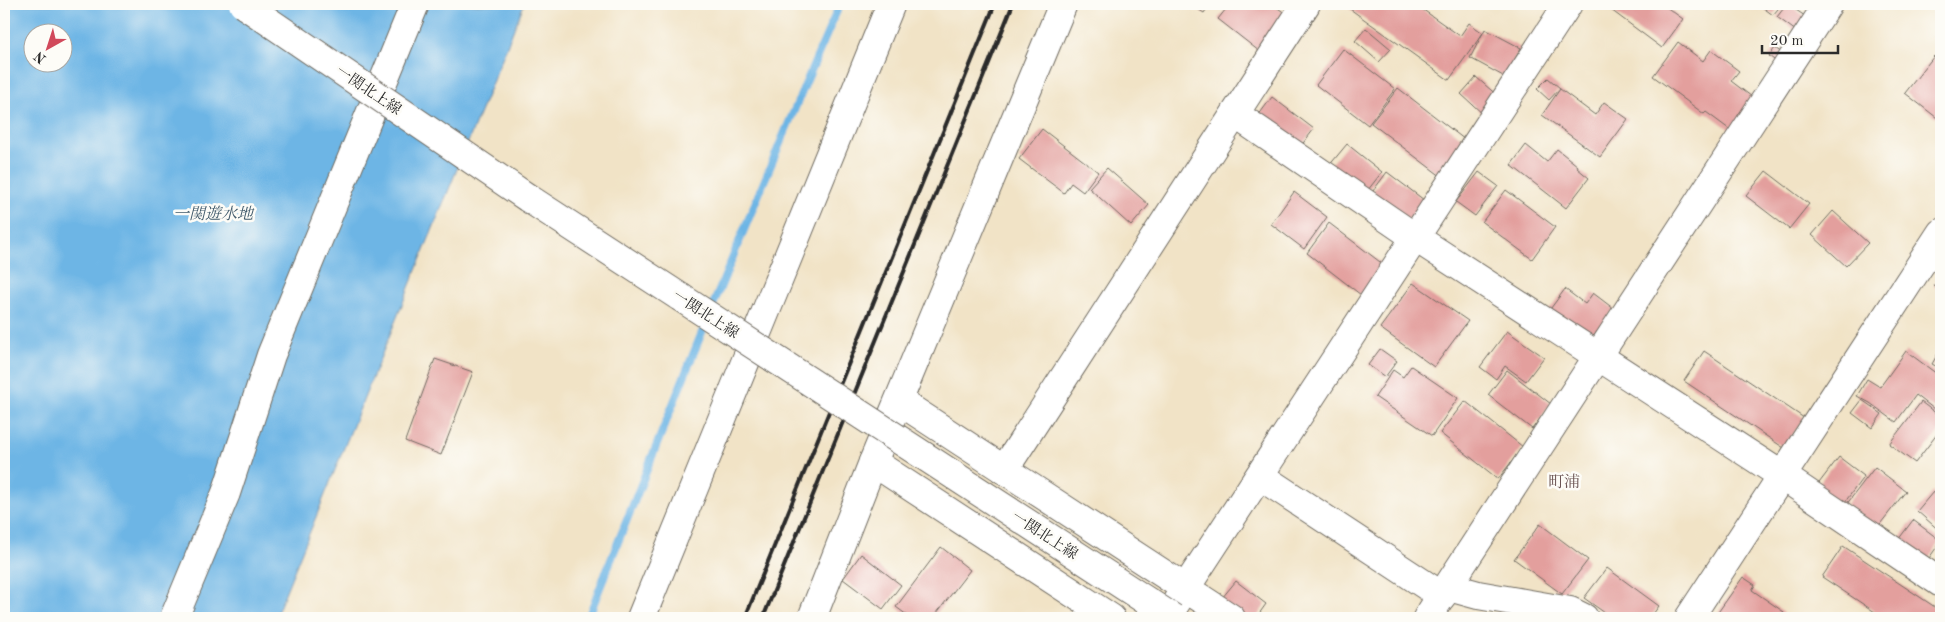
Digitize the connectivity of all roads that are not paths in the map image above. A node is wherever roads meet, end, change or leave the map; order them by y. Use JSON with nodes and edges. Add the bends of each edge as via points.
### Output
{"nodes":[{"id":1,"x":243,"y":4,"type":"edge"},
{"id":2,"x":415,"y":4,"type":"edge"},
{"id":3,"x":891,"y":4,"type":"edge"},
{"id":4,"x":1063,"y":4,"type":"edge"},
{"id":5,"x":1306,"y":4,"type":"edge"},
{"id":6,"x":1568,"y":4,"type":"edge"},
{"id":7,"x":1828,"y":4,"type":"edge"},
{"id":8,"x":1236,"y":114,"type":"junction"},
{"id":9,"x":1941,"y":233,"type":"edge"},
{"id":10,"x":1416,"y":238,"type":"junction"},
{"id":11,"x":1599,"y":356,"type":"junction"},
{"id":12,"x":898,"y":401,"type":"junction"},
{"id":13,"x":873,"y":462,"type":"junction"},
{"id":14,"x":1004,"y":470,"type":"junction"},
{"id":15,"x":1782,"y":475,"type":"junction"},
{"id":16,"x":1260,"y":476,"type":"junction"},
{"id":17,"x":1941,"y":583,"type":"edge"},
{"id":18,"x":1186,"y":589,"type":"junction"},
{"id":19,"x":1445,"y":591,"type":"junction"},
{"id":20,"x":174,"y":618,"type":"edge"},
{"id":21,"x":641,"y":618,"type":"edge"},
{"id":22,"x":812,"y":618,"type":"edge"},
{"id":23,"x":1111,"y":618,"type":"edge"},
{"id":24,"x":1166,"y":618,"type":"edge"},
{"id":25,"x":1174,"y":618,"type":"edge"},
{"id":26,"x":1231,"y":618,"type":"edge"},
{"id":27,"x":1427,"y":618,"type":"edge"},
{"id":28,"x":1584,"y":618,"type":"edge"},
{"id":29,"x":1689,"y":618,"type":"edge"}],
"edges":[{"from":1,"to":25,"type":"street","name":"一関北上線","bridge":true,"via":[[528,198]]},
{"from":2,"to":20,"type":"street","via":[[271,355],[226,493]]},
{"from":3,"to":21,"type":"street"},
{"from":4,"to":12,"type":"street"},
{"from":5,"to":8,"type":"street"},
{"from":6,"to":10,"type":"street"},
{"from":7,"to":11,"type":"street"},
{"from":8,"to":10,"type":"street"},
{"from":8,"to":14,"type":"street"},
{"from":9,"to":15,"type":"street"},
{"from":10,"to":11,"type":"street"},
{"from":10,"to":16,"type":"street"},
{"from":11,"to":15,"type":"street"},
{"from":11,"to":19,"type":"street"},
{"from":12,"to":13,"type":"street"},
{"from":12,"to":14,"type":"street"},
{"from":13,"to":22,"type":"street"},
{"from":13,"to":23,"type":"street"},
{"from":14,"to":18,"type":"street"},
{"from":15,"to":17,"type":"street"},
{"from":15,"to":29,"type":"street"},
{"from":16,"to":18,"type":"street"},
{"from":16,"to":19,"type":"street"},
{"from":18,"to":24,"type":"street"},
{"from":18,"to":26,"type":"street"},
{"from":19,"to":27,"type":"street"},
{"from":19,"to":28,"type":"street","via":[[1570,611]]}]}
